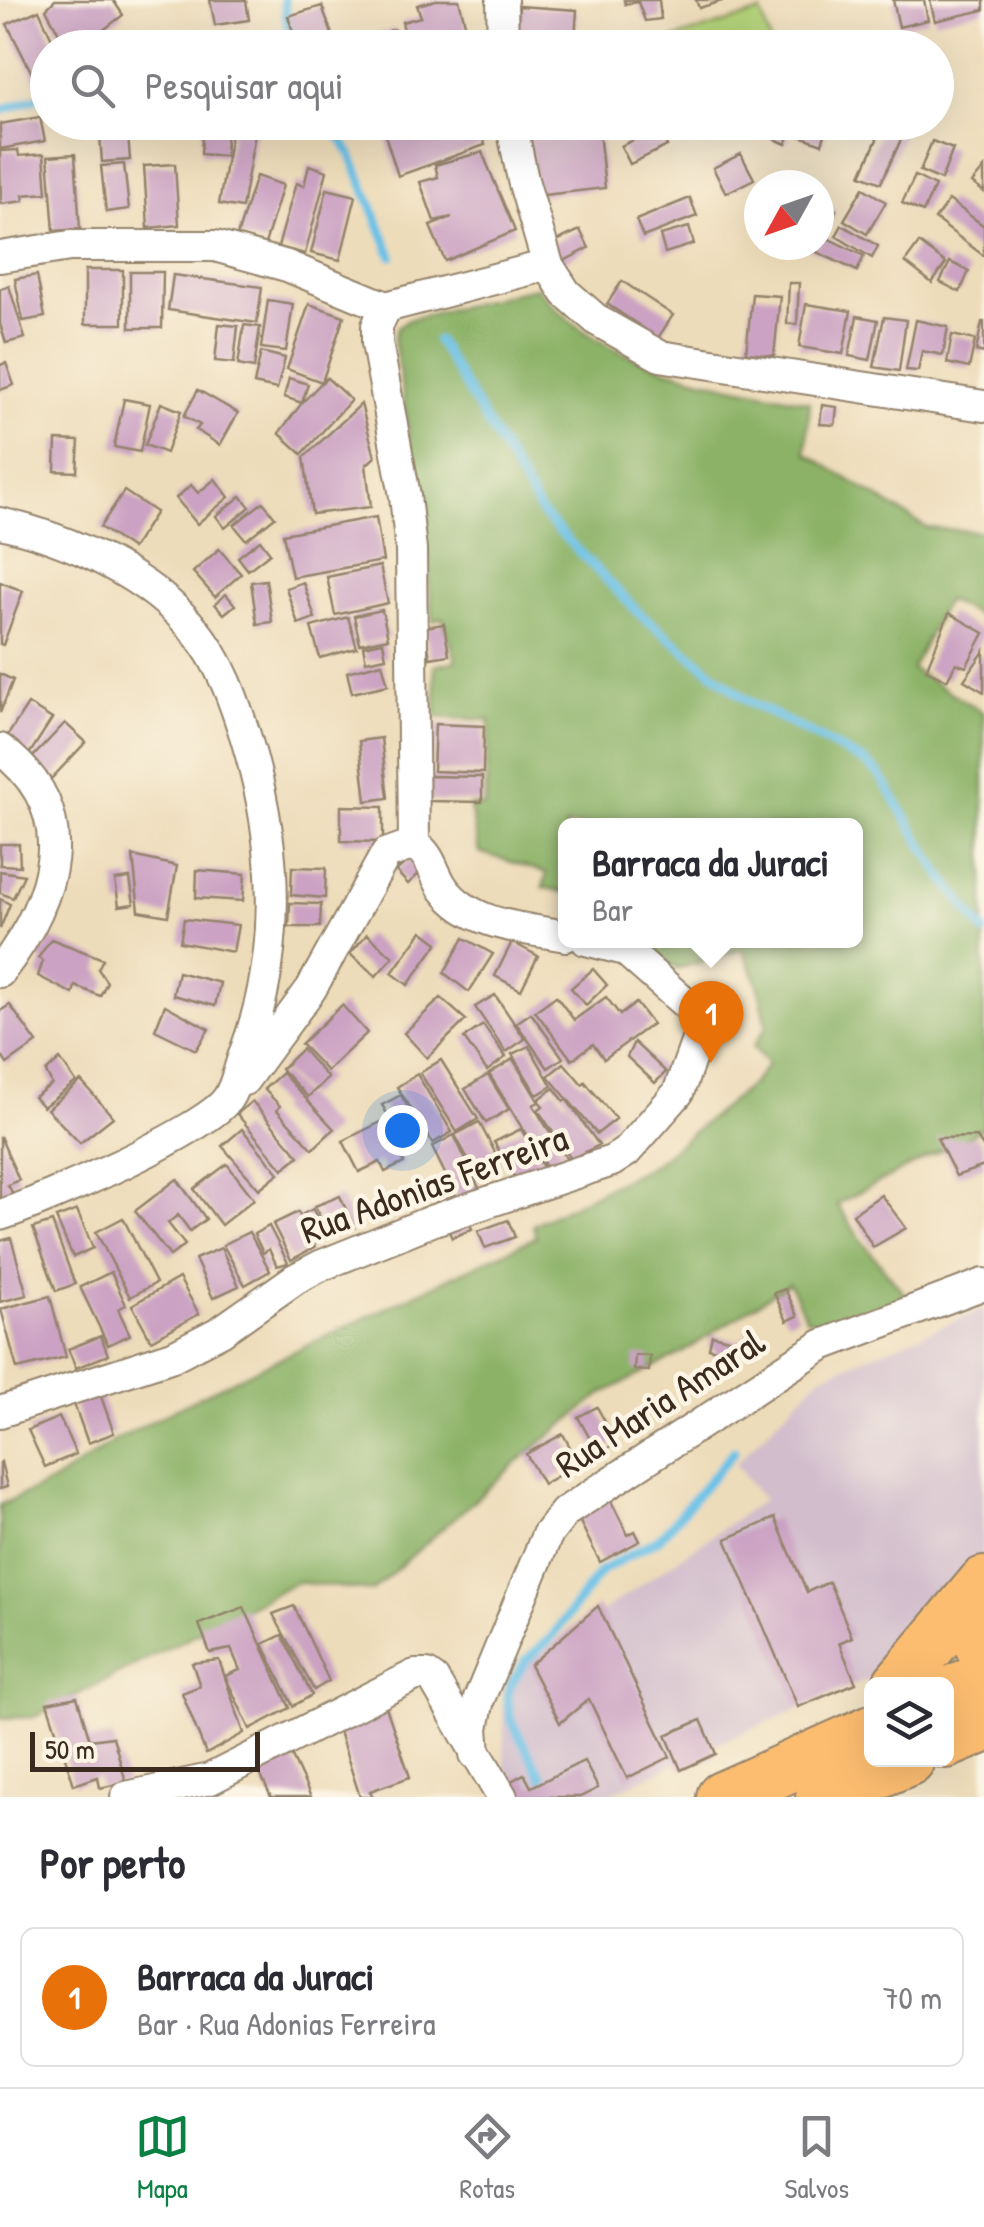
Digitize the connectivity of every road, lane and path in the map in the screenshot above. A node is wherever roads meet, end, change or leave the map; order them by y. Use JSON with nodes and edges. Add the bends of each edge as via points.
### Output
{"nodes":[{"id":1,"x":502,"y":0,"type":"edge"},
{"id":2,"x":503,"y":30,"type":"edge"},
{"id":3,"x":515,"y":140,"type":"edge"},
{"id":4,"x":0,"y":257,"type":"edge"},
{"id":5,"x":548,"y":265,"type":"junction"},
{"id":6,"x":386,"y":306,"type":"junction"},
{"id":7,"x":984,"y":406,"type":"edge"},
{"id":8,"x":0,"y":523,"type":"edge"},
{"id":9,"x":0,"y":749,"type":"edge"},
{"id":10,"x":414,"y":844,"type":"junction"},
{"id":11,"x":558,"y":934,"type":"edge"},
{"id":12,"x":618,"y":948,"type":"edge"},
{"id":13,"x":0,"y":972,"type":"edge"},
{"id":14,"x":228,"y":1099,"type":"junction"},
{"id":15,"x":0,"y":1216,"type":"edge"},
{"id":16,"x":984,"y":1284,"type":"edge"},
{"id":17,"x":0,"y":1412,"type":"edge"},
{"id":18,"x":980,"y":1589,"type":"edge"},
{"id":19,"x":984,"y":1653,"type":"edge"},
{"id":20,"x":984,"y":1676,"type":"edge"},
{"id":21,"x":904,"y":1677,"type":"edge"},
{"id":22,"x":954,"y":1690,"type":"edge"},
{"id":23,"x":864,"y":1720,"type":"edge"},
{"id":24,"x":984,"y":1728,"type":"edge"},
{"id":25,"x":864,"y":1737,"type":"edge"},
{"id":26,"x":954,"y":1741,"type":"edge"},
{"id":27,"x":475,"y":1754,"type":"junction"},
{"id":28,"x":872,"y":1767,"type":"edge"},
{"id":29,"x":818,"y":1777,"type":"edge"},
{"id":30,"x":126,"y":1797,"type":"edge"},
{"id":31,"x":502,"y":1797,"type":"edge"},
{"id":32,"x":722,"y":1797,"type":"edge"}],
"edges":[{"from":1,"to":2,"type":"street"},
{"from":3,"to":5,"type":"street"},
{"from":4,"to":6,"type":"street","via":[[70,246],[215,246],[288,266]]},
{"from":5,"to":6,"type":"street"},
{"from":5,"to":7,"type":"street","via":[[566,294],[598,321],[660,356]]},
{"from":6,"to":10,"type":"street","via":[[377,343],[411,550]]},
{"from":8,"to":14,"type":"street","via":[[65,543],[146,588],[197,633],[221,669],[261,791],[273,894],[265,991]]},
{"from":9,"to":13,"type":"street","via":[[47,802],[56,836],[44,893]]},
{"from":10,"to":11,"type":"street","via":[[468,912]]},
{"from":10,"to":14,"type":"street","via":[[386,854],[311,989]]},
{"from":12,"to":17,"type":"street","name":"Rua Adonias Ferreira","via":[[696,1013],[700,1032],[678,1093],[626,1152],[320,1266],[172,1356]]},
{"from":14,"to":15,"type":"street","via":[[170,1140]]},
{"from":16,"to":27,"type":"street","name":"Rua Maria Amaral","via":[[822,1345],[565,1512],[547,1536],[479,1699]]},
{"from":18,"to":19,"type":"main road","via":[[972,1629]]},
{"from":18,"to":21,"type":"main road"},
{"from":20,"to":22,"type":"main road"},
{"from":23,"to":29,"type":"main road"},
{"from":24,"to":26,"type":"main road"},
{"from":25,"to":29,"type":"main road"},
{"from":27,"to":30,"type":"street","via":[[434,1680],[414,1675],[210,1779]]},
{"from":27,"to":31,"type":"street"},
{"from":28,"to":29,"type":"main road"},
{"from":29,"to":32,"type":"main road"}]}
